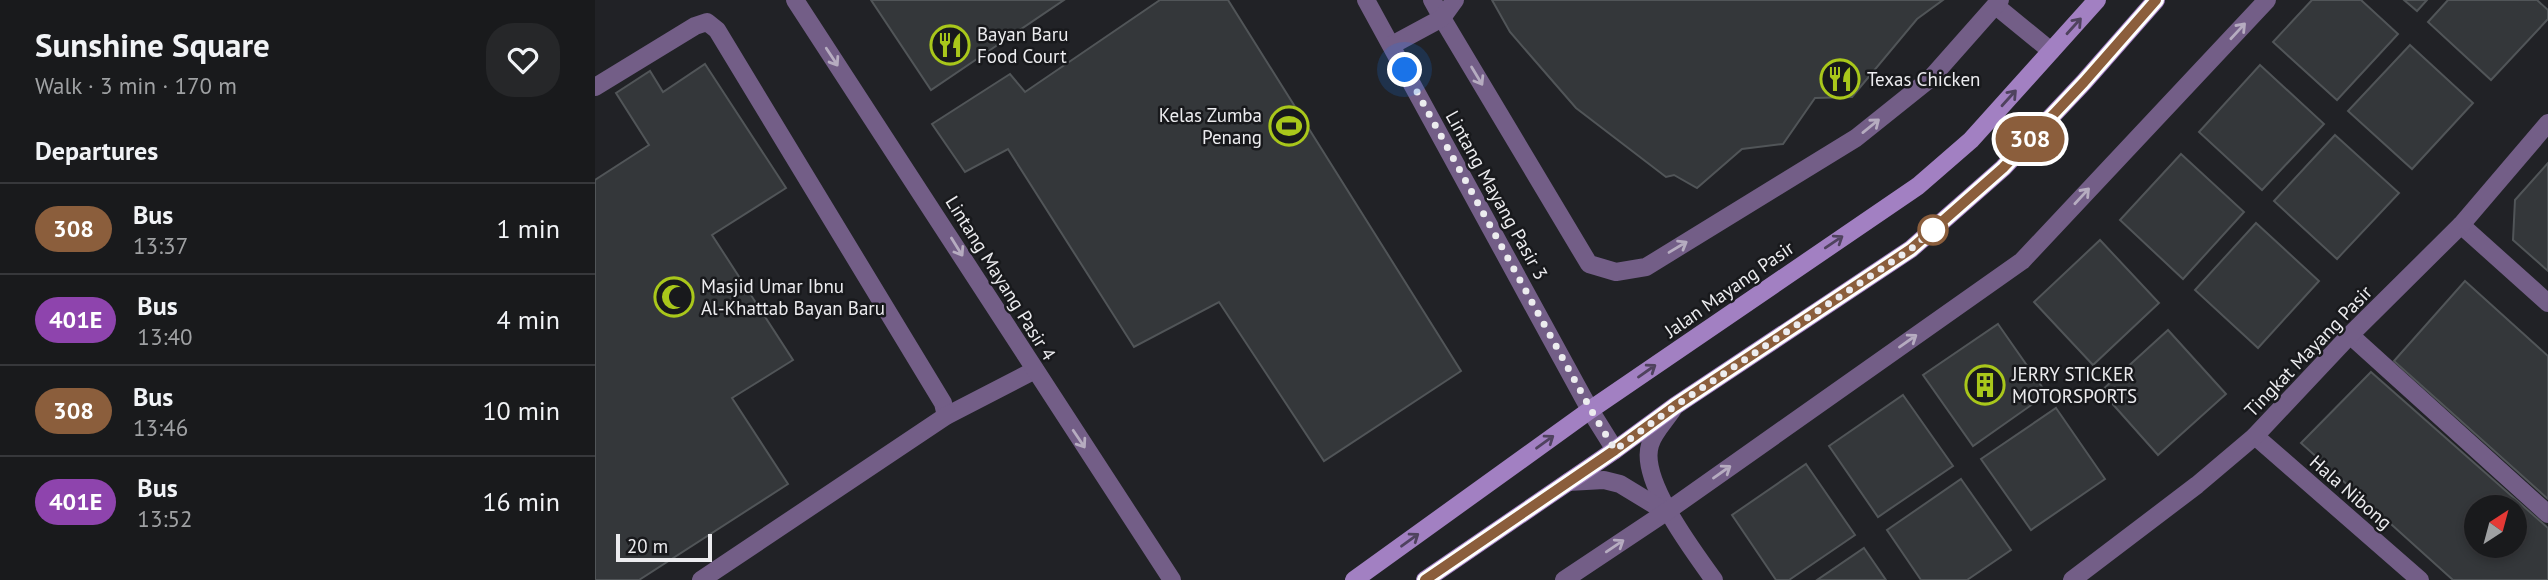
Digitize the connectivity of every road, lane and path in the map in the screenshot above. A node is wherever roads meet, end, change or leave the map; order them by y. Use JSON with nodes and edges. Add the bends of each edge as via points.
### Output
{"nodes":[{"id":1,"x":795,"y":0,"type":"edge"},
{"id":2,"x":1366,"y":0,"type":"edge"},
{"id":3,"x":1432,"y":0,"type":"edge"},
{"id":4,"x":1455,"y":0,"type":"edge"},
{"id":5,"x":2097,"y":0,"type":"edge"},
{"id":6,"x":2156,"y":0,"type":"edge"},
{"id":7,"x":2267,"y":0,"type":"edge"},
{"id":8,"x":1998,"y":3,"type":"edge"},
{"id":9,"x":1442,"y":18,"type":"junction"},
{"id":10,"x":1392,"y":45,"type":"junction"},
{"id":11,"x":2051,"y":51,"type":"junction"},
{"id":12,"x":595,"y":87,"type":"edge"},
{"id":13,"x":2548,"y":123,"type":"edge"},
{"id":14,"x":2461,"y":225,"type":"junction"},
{"id":15,"x":2548,"y":303,"type":"edge"},
{"id":16,"x":2350,"y":335,"type":"junction"},
{"id":17,"x":1035,"y":370,"type":"junction"},
{"id":18,"x":1675,"y":406,"type":"junction"},
{"id":19,"x":1591,"y":410,"type":"junction"},
{"id":20,"x":946,"y":416,"type":"junction"},
{"id":21,"x":2255,"y":436,"type":"junction"},
{"id":22,"x":1615,"y":450,"type":"junction"},
{"id":23,"x":1568,"y":482,"type":"junction"},
{"id":24,"x":1666,"y":512,"type":"junction"},
{"id":25,"x":2548,"y":514,"type":"edge"},
{"id":26,"x":701,"y":580,"type":"edge"},
{"id":27,"x":1172,"y":580,"type":"edge"},
{"id":28,"x":1355,"y":580,"type":"edge"},
{"id":29,"x":1425,"y":580,"type":"edge"},
{"id":30,"x":1564,"y":580,"type":"edge"},
{"id":31,"x":1714,"y":580,"type":"edge"},
{"id":32,"x":2072,"y":580,"type":"edge"},
{"id":33,"x":2420,"y":580,"type":"edge"}],
"edges":[{"from":1,"to":17,"type":"street","name":"Lintang Mayang Pasir 4","one_way":true},
{"from":2,"to":10,"type":"street","name":"Lintang Mayang Pasir 3"},
{"from":3,"to":9,"type":"street"},
{"from":4,"to":9,"type":"street"},
{"from":11,"to":5,"type":"street","name":"Jalan Mayang Pasir","one_way":true},
{"from":6,"to":18,"type":"street","via":[[2003,168],[1911,249]]},
{"from":24,"to":7,"type":"street","one_way":true,"via":[[2022,261]]},
{"from":9,"to":8,"type":"street","one_way":true,"via":[[1589,264],[1616,272],[1646,267],[1856,138],[1931,78]]},
{"from":8,"to":11,"type":"street"},
{"from":9,"to":10,"type":"street"},
{"from":10,"to":19,"type":"street","name":"Lintang Mayang Pasir 3"},
{"from":19,"to":11,"type":"street","name":"Jalan Mayang Pasir","one_way":true,"via":[[1918,186],[1971,139]]},
{"from":12,"to":20,"type":"street","via":[[695,26],[707,22],[717,30],[943,403]]},
{"from":13,"to":14,"type":"street","name":"Tingkat Mayang Pasir"},
{"from":14,"to":15,"type":"street"},
{"from":14,"to":16,"type":"street","name":"Tingkat Mayang Pasir"},
{"from":16,"to":21,"type":"street","name":"Tingkat Mayang Pasir"},
{"from":16,"to":25,"type":"street"},
{"from":17,"to":20,"type":"street"},
{"from":17,"to":27,"type":"street","name":"Lintang Mayang Pasir 4","one_way":true},
{"from":18,"to":22,"type":"street"},
{"from":18,"to":24,"type":"street","via":[[1650,445],[1648,459]]},
{"from":19,"to":22,"type":"street","name":"Lintang Mayang Pasir 3"},
{"from":28,"to":19,"type":"street","name":"Jalan Mayang Pasir","one_way":true},
{"from":20,"to":26,"type":"street"},
{"from":21,"to":32,"type":"street","name":"Tingkat Mayang Pasir"},
{"from":21,"to":33,"type":"street","name":"Hala Nibong"},
{"from":22,"to":23,"type":"street"},
{"from":23,"to":24,"type":"street","via":[[1620,484]]},
{"from":23,"to":29,"type":"street"},
{"from":30,"to":24,"type":"street","one_way":true},
{"from":24,"to":31,"type":"street"}]}
